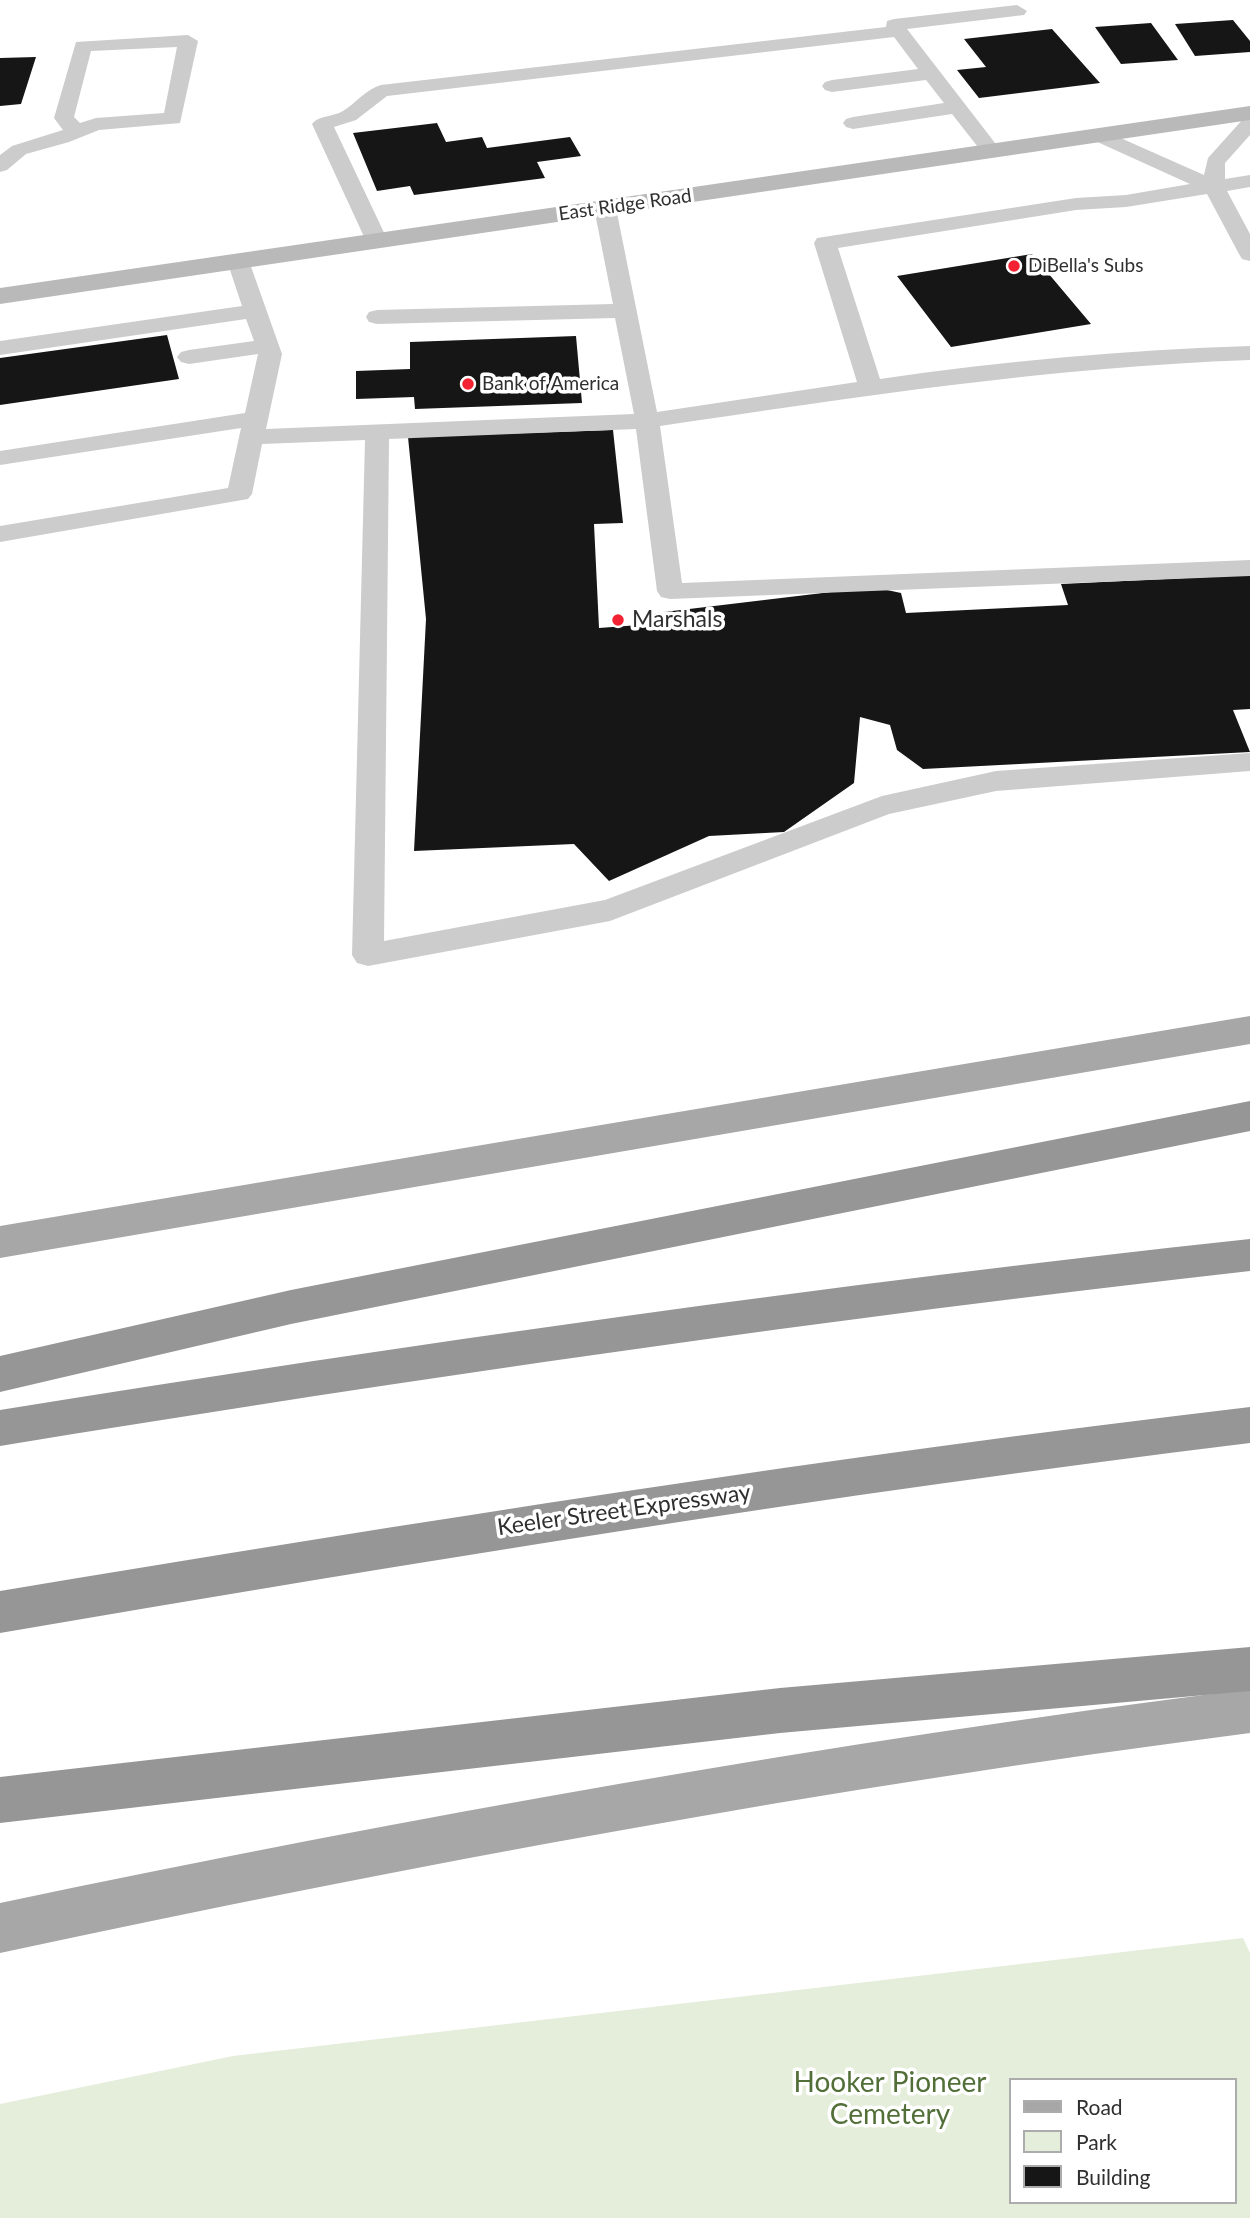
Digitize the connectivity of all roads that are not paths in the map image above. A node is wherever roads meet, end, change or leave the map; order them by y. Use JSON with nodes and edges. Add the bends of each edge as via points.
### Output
{"nodes":[{"id":1,"x":1017,"y":11,"type":"dead end"},
{"id":2,"x":898,"y":31,"type":"junction"},
{"id":3,"x":931,"y":73,"type":"junction"},
{"id":4,"x":832,"y":86,"type":"dead end"},
{"id":5,"x":958,"y":107,"type":"junction"},
{"id":6,"x":1250,"y":113,"type":"edge"},
{"id":7,"x":853,"y":123,"type":"dead end"},
{"id":8,"x":1250,"y":123,"type":"edge"},
{"id":9,"x":76,"y":132,"type":"junction"},
{"id":10,"x":1100,"y":136,"type":"junction"},
{"id":11,"x":992,"y":152,"type":"junction"},
{"id":12,"x":0,"y":166,"type":"edge"},
{"id":13,"x":1250,"y":181,"type":"edge"},
{"id":14,"x":1214,"y":187,"type":"junction"},
{"id":15,"x":605,"y":208,"type":"junction"},
{"id":16,"x":377,"y":241,"type":"junction"},
{"id":17,"x":1250,"y":254,"type":"edge"},
{"id":18,"x":238,"y":261,"type":"junction"},
{"id":19,"x":0,"y":296,"type":"edge"},
{"id":20,"x":255,"y":311,"type":"junction"},
{"id":21,"x":625,"y":311,"type":"junction"},
{"id":22,"x":377,"y":317,"type":"dead end"},
{"id":23,"x":267,"y":346,"type":"junction"},
{"id":24,"x":0,"y":348,"type":"edge"},
{"id":25,"x":1250,"y":353,"type":"edge"},
{"id":26,"x":189,"y":357,"type":"dead end"},
{"id":27,"x":871,"y":388,"type":"junction"},
{"id":28,"x":647,"y":421,"type":"junction"},
{"id":29,"x":253,"y":428,"type":"junction"},
{"id":30,"x":376,"y":431,"type":"junction"},
{"id":31,"x":0,"y":458,"type":"edge"},
{"id":32,"x":0,"y":534,"type":"edge"},
{"id":33,"x":1250,"y":568,"type":"edge"},
{"id":34,"x":1250,"y":762,"type":"edge"},
{"id":35,"x":1250,"y":1030,"type":"edge"},
{"id":36,"x":1250,"y":1116,"type":"edge"},
{"id":37,"x":0,"y":1242,"type":"edge"},
{"id":38,"x":1250,"y":1255,"type":"edge"},
{"id":39,"x":0,"y":1374,"type":"edge"},
{"id":40,"x":1250,"y":1425,"type":"edge"},
{"id":41,"x":0,"y":1428,"type":"edge"},
{"id":42,"x":0,"y":1612,"type":"edge"},
{"id":43,"x":1250,"y":1670,"type":"edge"},
{"id":44,"x":1250,"y":1711,"type":"edge"},
{"id":45,"x":0,"y":1800,"type":"edge"},
{"id":46,"x":0,"y":1928,"type":"edge"}],
"edges":[{"from":1,"to":2,"type":"lane","via":[[894,25]]},
{"from":2,"to":3,"type":"lane"},
{"from":2,"to":16,"type":"lane","via":[[381,90],[349,116],[322,124]]},
{"from":3,"to":4,"type":"lane"},
{"from":3,"to":5,"type":"lane"},
{"from":5,"to":7,"type":"lane"},
{"from":5,"to":11,"type":"lane"},
{"from":6,"to":10,"type":"main road","name":"East Ridge Road"},
{"from":8,"to":14,"type":"lane","via":[[1215,163]]},
{"from":9,"to":9,"type":"lane","via":[[96,124],[173,119],[188,41],[83,46],[64,118]]},
{"from":9,"to":12,"type":"lane","via":[[19,150]]},
{"from":10,"to":11,"type":"main road","name":"East Ridge Road"},
{"from":10,"to":14,"type":"lane"},
{"from":11,"to":15,"type":"main road","name":"East Ridge Road"},
{"from":13,"to":14,"type":"lane"},
{"from":14,"to":17,"type":"lane"},
{"from":14,"to":27,"type":"lane","via":[[825,243]]},
{"from":15,"to":16,"type":"main road","name":"East Ridge Road"},
{"from":15,"to":21,"type":"lane"},
{"from":16,"to":18,"type":"main road","name":"East Ridge Road"},
{"from":18,"to":19,"type":"main road","name":"East Ridge Road"},
{"from":18,"to":20,"type":"lane"},
{"from":20,"to":23,"type":"lane"},
{"from":20,"to":24,"type":"lane"},
{"from":21,"to":22,"type":"lane"},
{"from":21,"to":28,"type":"lane"},
{"from":23,"to":26,"type":"lane"},
{"from":23,"to":29,"type":"lane","via":[[270,354]]},
{"from":25,"to":27,"type":"lane","via":[[934,378]]},
{"from":27,"to":28,"type":"lane"},
{"from":28,"to":30,"type":"lane"},
{"from":28,"to":33,"type":"lane","via":[[670,591]]},
{"from":29,"to":30,"type":"lane"},
{"from":29,"to":31,"type":"lane"},
{"from":29,"to":32,"type":"lane","via":[[239,494]]},
{"from":30,"to":34,"type":"lane","via":[[368,955],[610,910],[882,806],[958,789],[996,781]]},
{"from":35,"to":37,"type":"main road"},
{"from":36,"to":39,"type":"highway","via":[[291,1307]]},
{"from":38,"to":41,"type":"highway","via":[[726,1318]]},
{"from":40,"to":42,"type":"highway","name":"Keeler Street Expressway","via":[[648,1506]]},
{"from":43,"to":45,"type":"highway","via":[[841,1705]]},
{"from":44,"to":46,"type":"main road","via":[[891,1760],[631,1802]]}]}
